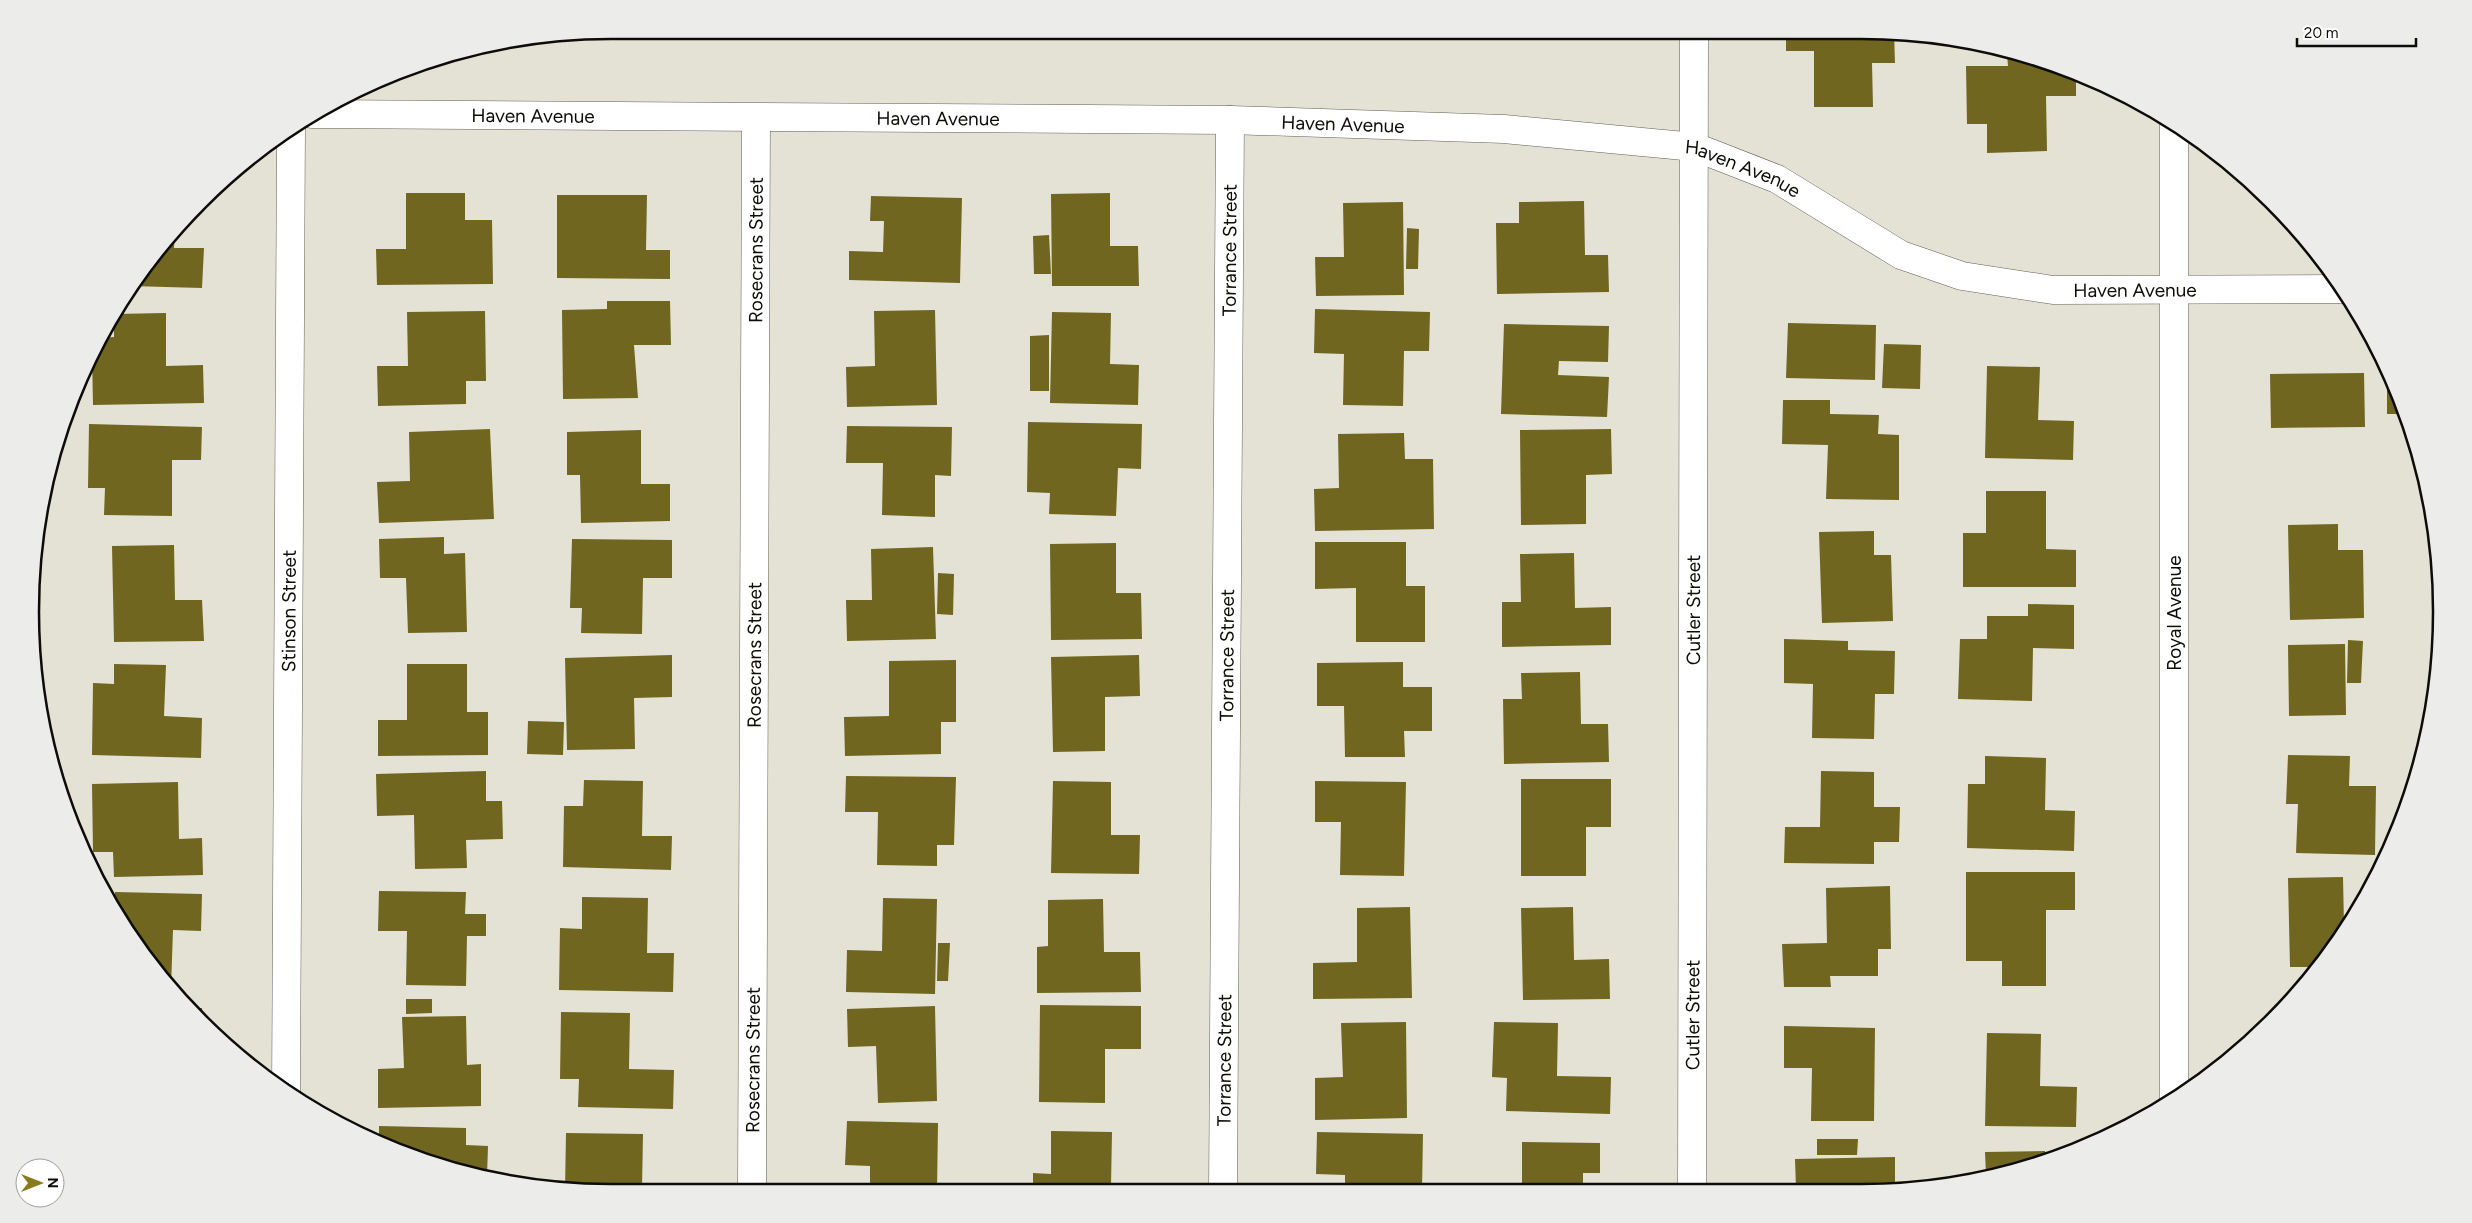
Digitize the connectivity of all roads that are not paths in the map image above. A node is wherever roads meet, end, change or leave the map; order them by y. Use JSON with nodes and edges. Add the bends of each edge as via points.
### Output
{"nodes":[{"id":1,"x":1694,"y":39,"type":"edge"},
{"id":2,"x":327,"y":114,"type":"edge"},
{"id":3,"x":756,"y":118,"type":"junction"},
{"id":4,"x":1230,"y":120,"type":"junction"},
{"id":5,"x":2174,"y":132,"type":"edge"},
{"id":6,"x":291,"y":136,"type":"edge"},
{"id":7,"x":1694,"y":147,"type":"junction"},
{"id":8,"x":2174,"y":289,"type":"junction"},
{"id":9,"x":2334,"y":289,"type":"edge"},
{"id":10,"x":286,"y":1083,"type":"edge"},
{"id":11,"x":2174,"y":1091,"type":"edge"},
{"id":12,"x":752,"y":1184,"type":"edge"},
{"id":13,"x":1223,"y":1184,"type":"edge"},
{"id":14,"x":1692,"y":1184,"type":"edge"}],
"edges":[{"from":1,"to":7,"type":"street","name":"Cutler Street"},
{"from":2,"to":3,"type":"street","name":"Haven Avenue"},
{"from":3,"to":4,"type":"street","name":"Haven Avenue"},
{"from":3,"to":12,"type":"street","name":"Rosecrans Street"},
{"from":4,"to":7,"type":"street","name":"Haven Avenue","via":[[1504,129]]},
{"from":4,"to":13,"type":"street","name":"Torrance Street"},
{"from":5,"to":8,"type":"street","name":"Royal Avenue"},
{"from":6,"to":10,"type":"street","name":"Stinson Street"},
{"from":7,"to":8,"type":"street","name":"Haven Avenue","via":[[1777,179],[1901,255],[1962,276],[2053,290]]},
{"from":7,"to":14,"type":"street","name":"Cutler Street"},
{"from":8,"to":9,"type":"street","name":"Haven Avenue"},
{"from":8,"to":11,"type":"street","name":"Royal Avenue"}]}
